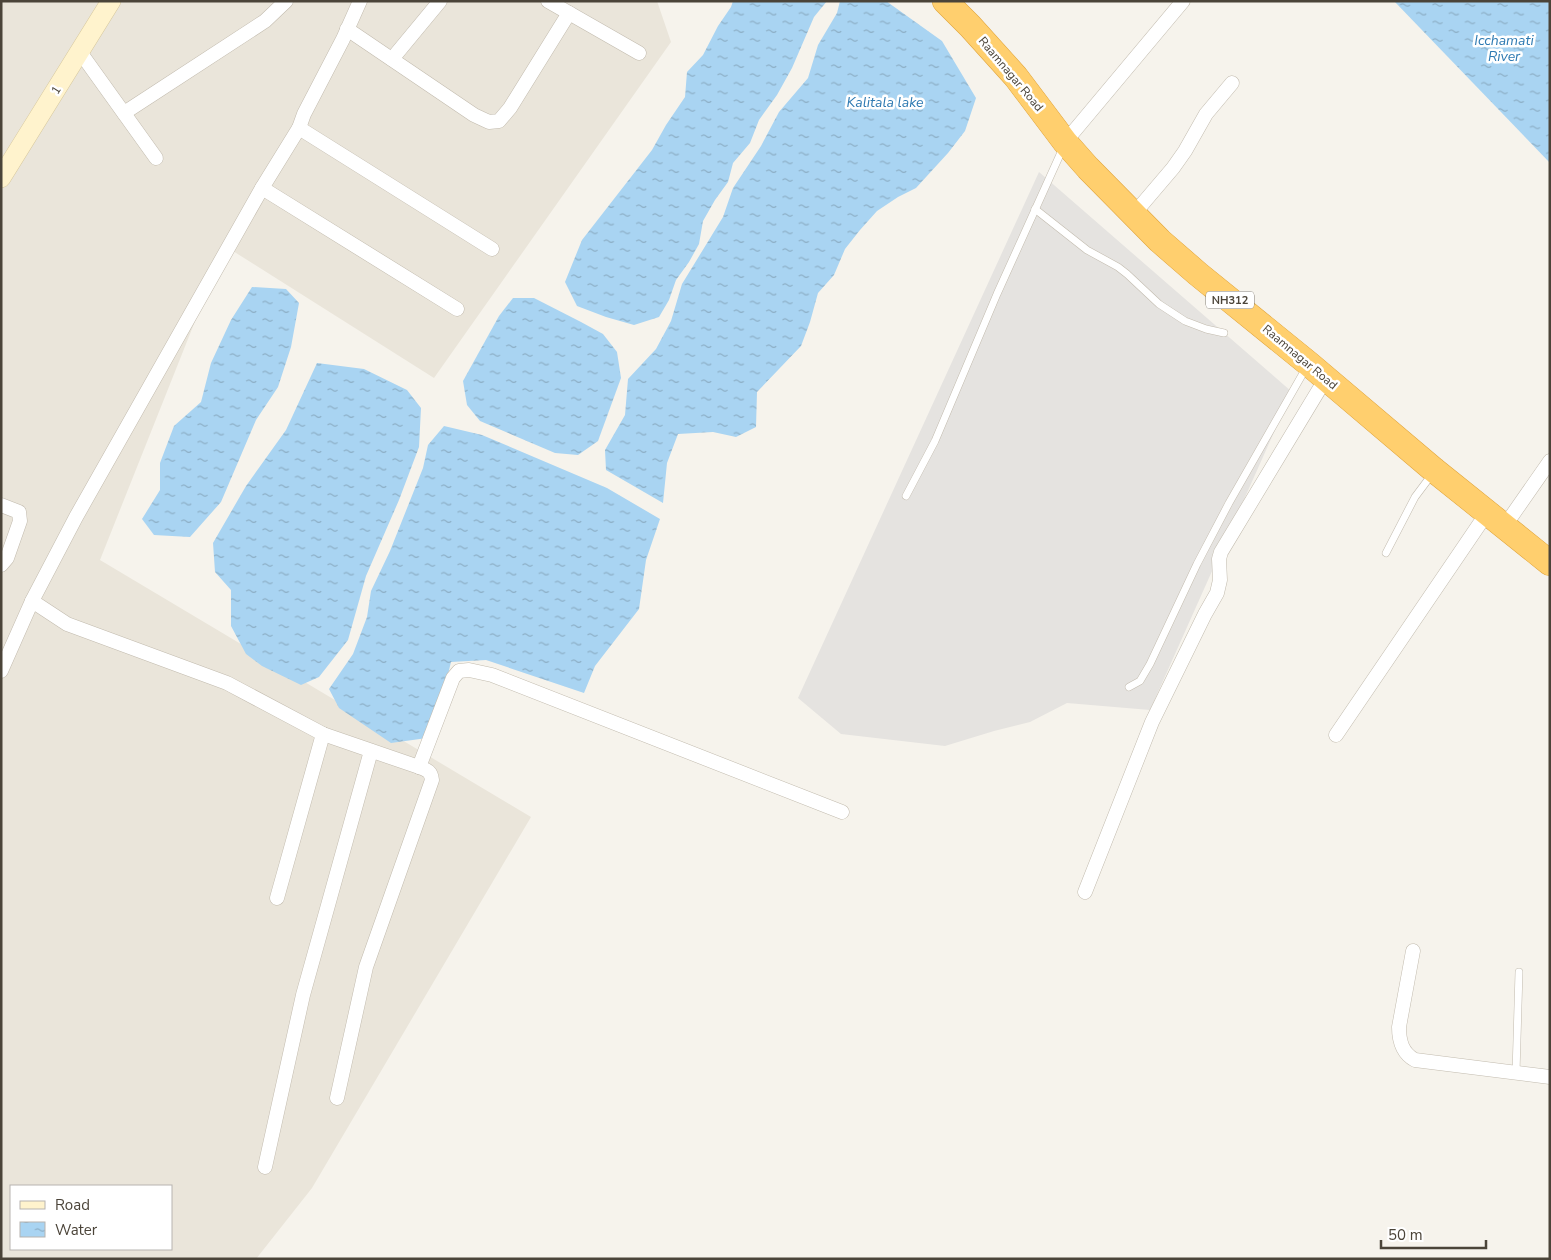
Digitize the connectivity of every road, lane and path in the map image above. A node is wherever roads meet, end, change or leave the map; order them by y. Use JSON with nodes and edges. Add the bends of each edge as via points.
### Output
{"nodes":[{"id":1,"x":111,"y":1,"type":"edge"},
{"id":2,"x":286,"y":1,"type":"edge"},
{"id":3,"x":360,"y":1,"type":"edge"},
{"id":4,"x":440,"y":1,"type":"edge"},
{"id":5,"x":548,"y":1,"type":"edge"},
{"id":6,"x":945,"y":1,"type":"edge"},
{"id":7,"x":1183,"y":1,"type":"edge"},
{"id":8,"x":570,"y":13,"type":"junction"},
{"id":9,"x":347,"y":29,"type":"junction"},
{"id":10,"x":80,"y":52,"type":"junction"},
{"id":11,"x":639,"y":53,"type":"dead end"},
{"id":12,"x":392,"y":59,"type":"junction"},
{"id":13,"x":1232,"y":83,"type":"dead end"},
{"id":14,"x":124,"y":113,"type":"junction"},
{"id":15,"x":299,"y":128,"type":"junction"},
{"id":16,"x":1065,"y":142,"type":"junction"},
{"id":17,"x":156,"y":158,"type":"dead end"},
{"id":18,"x":1,"y":178,"type":"edge"},
{"id":19,"x":262,"y":188,"type":"junction"},
{"id":20,"x":1035,"y":209,"type":"junction"},
{"id":21,"x":1133,"y":215,"type":"junction"},
{"id":22,"x":492,"y":248,"type":"dead end"},
{"id":23,"x":457,"y":309,"type":"dead end"},
{"id":24,"x":1224,"y":333,"type":"dead end"},
{"id":25,"x":1318,"y":371,"type":"junction"},
{"id":26,"x":1550,"y":461,"type":"edge"},
{"id":27,"x":1434,"y":470,"type":"junction"},
{"id":28,"x":906,"y":496,"type":"dead end"},
{"id":29,"x":1,"y":505,"type":"edge"},
{"id":30,"x":1495,"y":520,"type":"junction"},
{"id":31,"x":1386,"y":553,"type":"dead end"},
{"id":32,"x":1550,"y":563,"type":"edge"},
{"id":33,"x":1,"y":565,"type":"edge"},
{"id":34,"x":32,"y":601,"type":"junction"},
{"id":35,"x":1,"y":671,"type":"edge"},
{"id":36,"x":1129,"y":687,"type":"dead end"},
{"id":37,"x":322,"y":734,"type":"junction"},
{"id":38,"x":1336,"y":735,"type":"dead end"},
{"id":39,"x":371,"y":751,"type":"junction"},
{"id":40,"x":419,"y":767,"type":"junction"},
{"id":41,"x":842,"y":812,"type":"dead end"},
{"id":42,"x":1085,"y":892,"type":"dead end"},
{"id":43,"x":277,"y":898,"type":"dead end"},
{"id":44,"x":1413,"y":951,"type":"dead end"},
{"id":45,"x":1520,"y":972,"type":"dead end"},
{"id":46,"x":1516,"y":1072,"type":"junction"},
{"id":47,"x":1550,"y":1077,"type":"edge"},
{"id":48,"x":337,"y":1098,"type":"dead end"},
{"id":49,"x":265,"y":1167,"type":"dead end"}],
"edges":[{"from":1,"to":10,"type":"street","name":"1"},
{"from":2,"to":14,"type":"street","via":[[265,21]]},
{"from":3,"to":9,"type":"street"},
{"from":4,"to":12,"type":"street"},
{"from":5,"to":8,"type":"street"},
{"from":6,"to":16,"type":"highway","name":"Raamnagar Road","number":"NH312","via":[[1016,77]]},
{"from":7,"to":16,"type":"street"},
{"from":8,"to":11,"type":"street"},
{"from":8,"to":12,"type":"street","via":[[499,121],[489,122],[474,116]]},
{"from":9,"to":12,"type":"street"},
{"from":9,"to":15,"type":"street"},
{"from":10,"to":14,"type":"street"},
{"from":10,"to":18,"type":"street","name":"1"},
{"from":13,"to":21,"type":"street","via":[[1206,114],[1185,151]]},
{"from":14,"to":17,"type":"street"},
{"from":15,"to":19,"type":"street"},
{"from":15,"to":22,"type":"street"},
{"from":16,"to":20,"type":"lane"},
{"from":16,"to":21,"type":"highway","name":"Raamnagar Road","number":"NH312"},
{"from":19,"to":23,"type":"street"},
{"from":19,"to":34,"type":"street"},
{"from":20,"to":24,"type":"lane","via":[[1087,250],[1118,267],[1185,321]]},
{"from":20,"to":28,"type":"lane","via":[[935,441]]},
{"from":21,"to":25,"type":"highway","name":"Raamnagar Road","number":"NH312","via":[[1198,274]]},
{"from":25,"to":27,"type":"highway","name":"Raamnagar Road","number":"NH312"},
{"from":25,"to":36,"type":"lane","via":[[1229,503],[1150,664],[1140,681]]},
{"from":25,"to":42,"type":"street","via":[[1221,552],[1217,593],[1152,722]]},
{"from":26,"to":30,"type":"street"},
{"from":27,"to":30,"type":"highway","name":"Raamnagar Road","number":"NH312"},
{"from":27,"to":31,"type":"lane","via":[[1415,497]]},
{"from":29,"to":33,"type":"street","via":[[19,512],[21,516],[7,558]]},
{"from":30,"to":32,"type":"highway","name":"Raamnagar Road","number":"NH312"},
{"from":30,"to":38,"type":"street"},
{"from":34,"to":35,"type":"street"},
{"from":34,"to":37,"type":"street","via":[[68,624],[227,683]]},
{"from":37,"to":39,"type":"street"},
{"from":37,"to":43,"type":"street"},
{"from":39,"to":40,"type":"street"},
{"from":39,"to":49,"type":"street","via":[[303,995]]},
{"from":40,"to":41,"type":"street","via":[[453,678],[458,671],[469,670],[492,674]]},
{"from":40,"to":48,"type":"street","via":[[428,771],[432,780],[366,967]]},
{"from":44,"to":46,"type":"street","via":[[1399,1027],[1401,1044],[1410,1058]]},
{"from":45,"to":46,"type":"lane"},
{"from":46,"to":47,"type":"street"}]}
